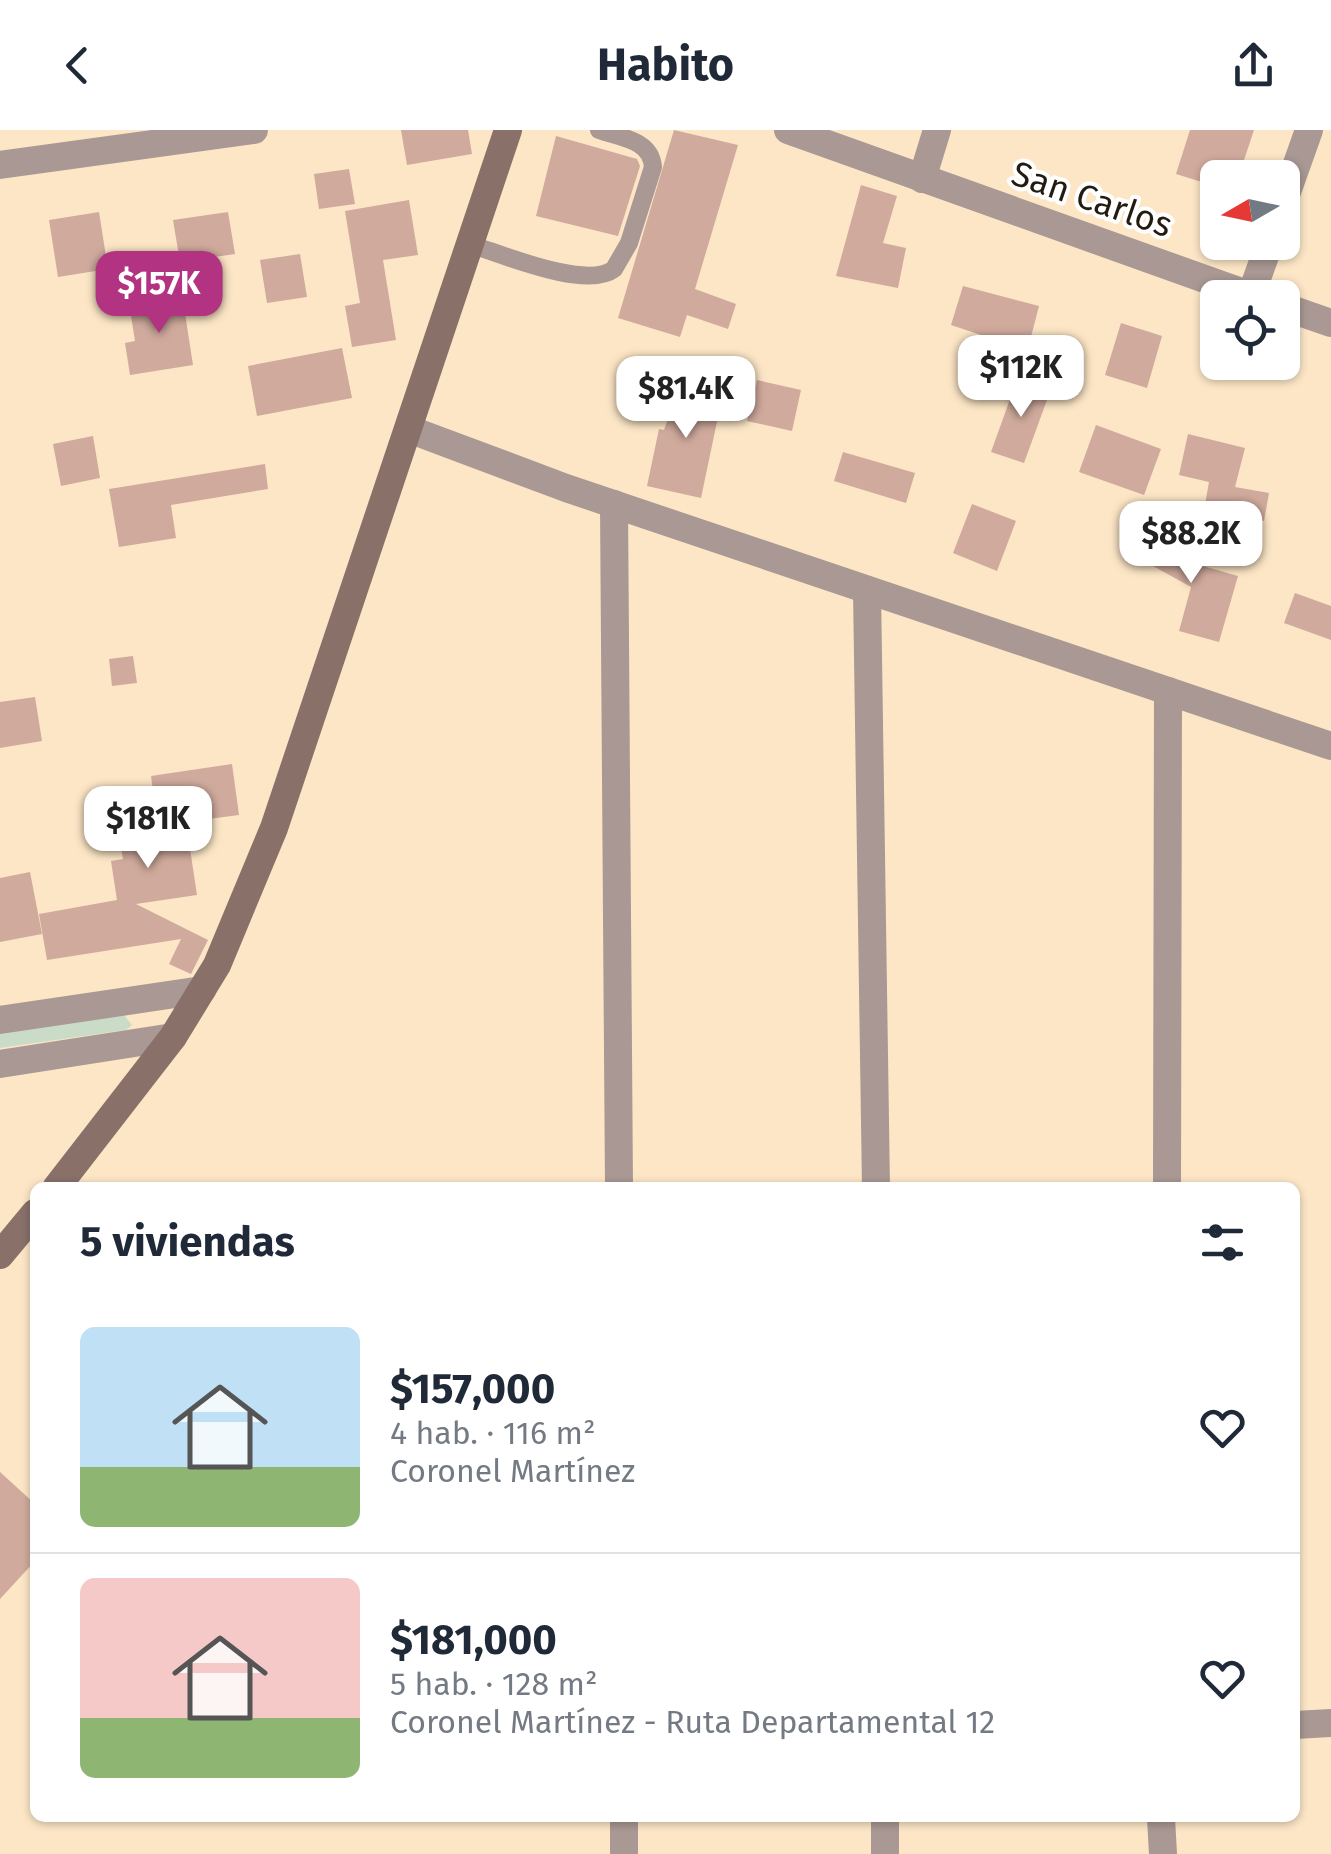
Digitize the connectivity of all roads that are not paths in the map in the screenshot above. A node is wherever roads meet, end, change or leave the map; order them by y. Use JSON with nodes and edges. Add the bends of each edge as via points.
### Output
{"nodes":[{"id":1,"x":254,"y":130,"type":"edge"},
{"id":2,"x":508,"y":130,"type":"edge"},
{"id":3,"x":599,"y":130,"type":"edge"},
{"id":4,"x":788,"y":130,"type":"edge"},
{"id":5,"x":938,"y":130,"type":"edge"},
{"id":6,"x":1309,"y":130,"type":"edge"},
{"id":7,"x":1298,"y":160,"type":"edge"},
{"id":8,"x":0,"y":165,"type":"edge"},
{"id":9,"x":922,"y":178,"type":"junction"},
{"id":10,"x":472,"y":245,"type":"junction"},
{"id":11,"x":1210,"y":280,"type":"edge"},
{"id":12,"x":1300,"y":312,"type":"edge"},
{"id":13,"x":1331,"y":323,"type":"edge"},
{"id":14,"x":411,"y":430,"type":"junction"},
{"id":15,"x":614,"y":504,"type":"junction"},
{"id":16,"x":867,"y":590,"type":"junction"},
{"id":17,"x":1168,"y":691,"type":"junction"},
{"id":18,"x":1331,"y":746,"type":"edge"},
{"id":19,"x":202,"y":990,"type":"junction"},
{"id":20,"x":0,"y":1020,"type":"edge"},
{"id":21,"x":173,"y":1036,"type":"junction"},
{"id":22,"x":0,"y":1064,"type":"edge"},
{"id":23,"x":61,"y":1182,"type":"edge"},
{"id":24,"x":619,"y":1182,"type":"edge"},
{"id":25,"x":876,"y":1182,"type":"edge"},
{"id":26,"x":1168,"y":1182,"type":"edge"},
{"id":27,"x":30,"y":1219,"type":"edge"},
{"id":28,"x":0,"y":1255,"type":"edge"},
{"id":29,"x":1331,"y":1724,"type":"edge"},
{"id":30,"x":1300,"y":1725,"type":"edge"},
{"id":31,"x":624,"y":1822,"type":"edge"},
{"id":32,"x":885,"y":1822,"type":"edge"},
{"id":33,"x":1161,"y":1822,"type":"edge"},
{"id":34,"x":624,"y":1854,"type":"edge"},
{"id":35,"x":885,"y":1854,"type":"edge"},
{"id":36,"x":1163,"y":1854,"type":"edge"}],
"edges":[{"from":1,"to":8,"type":"street"},
{"from":2,"to":10,"type":"main road"},
{"from":3,"to":10,"type":"lane","via":[[652,154],[629,243],[614,270],[574,275]]},
{"from":4,"to":9,"type":"street","name":"San Carlos"},
{"from":5,"to":9,"type":"street"},
{"from":6,"to":7,"type":"street"},
{"from":9,"to":11,"type":"street","name":"San Carlos"},
{"from":10,"to":14,"type":"main road"},
{"from":12,"to":13,"type":"street"},
{"from":14,"to":15,"type":"street"},
{"from":14,"to":19,"type":"main road","via":[[274,828]]},
{"from":15,"to":16,"type":"street"},
{"from":15,"to":24,"type":"street"},
{"from":16,"to":17,"type":"street"},
{"from":16,"to":25,"type":"street"},
{"from":17,"to":18,"type":"street"},
{"from":17,"to":26,"type":"street"},
{"from":19,"to":20,"type":"street"},
{"from":19,"to":21,"type":"main road"},
{"from":21,"to":22,"type":"street"},
{"from":21,"to":23,"type":"main road"},
{"from":27,"to":28,"type":"main road"},
{"from":29,"to":30,"type":"street"},
{"from":31,"to":34,"type":"street"},
{"from":32,"to":35,"type":"street"},
{"from":33,"to":36,"type":"street"}]}
